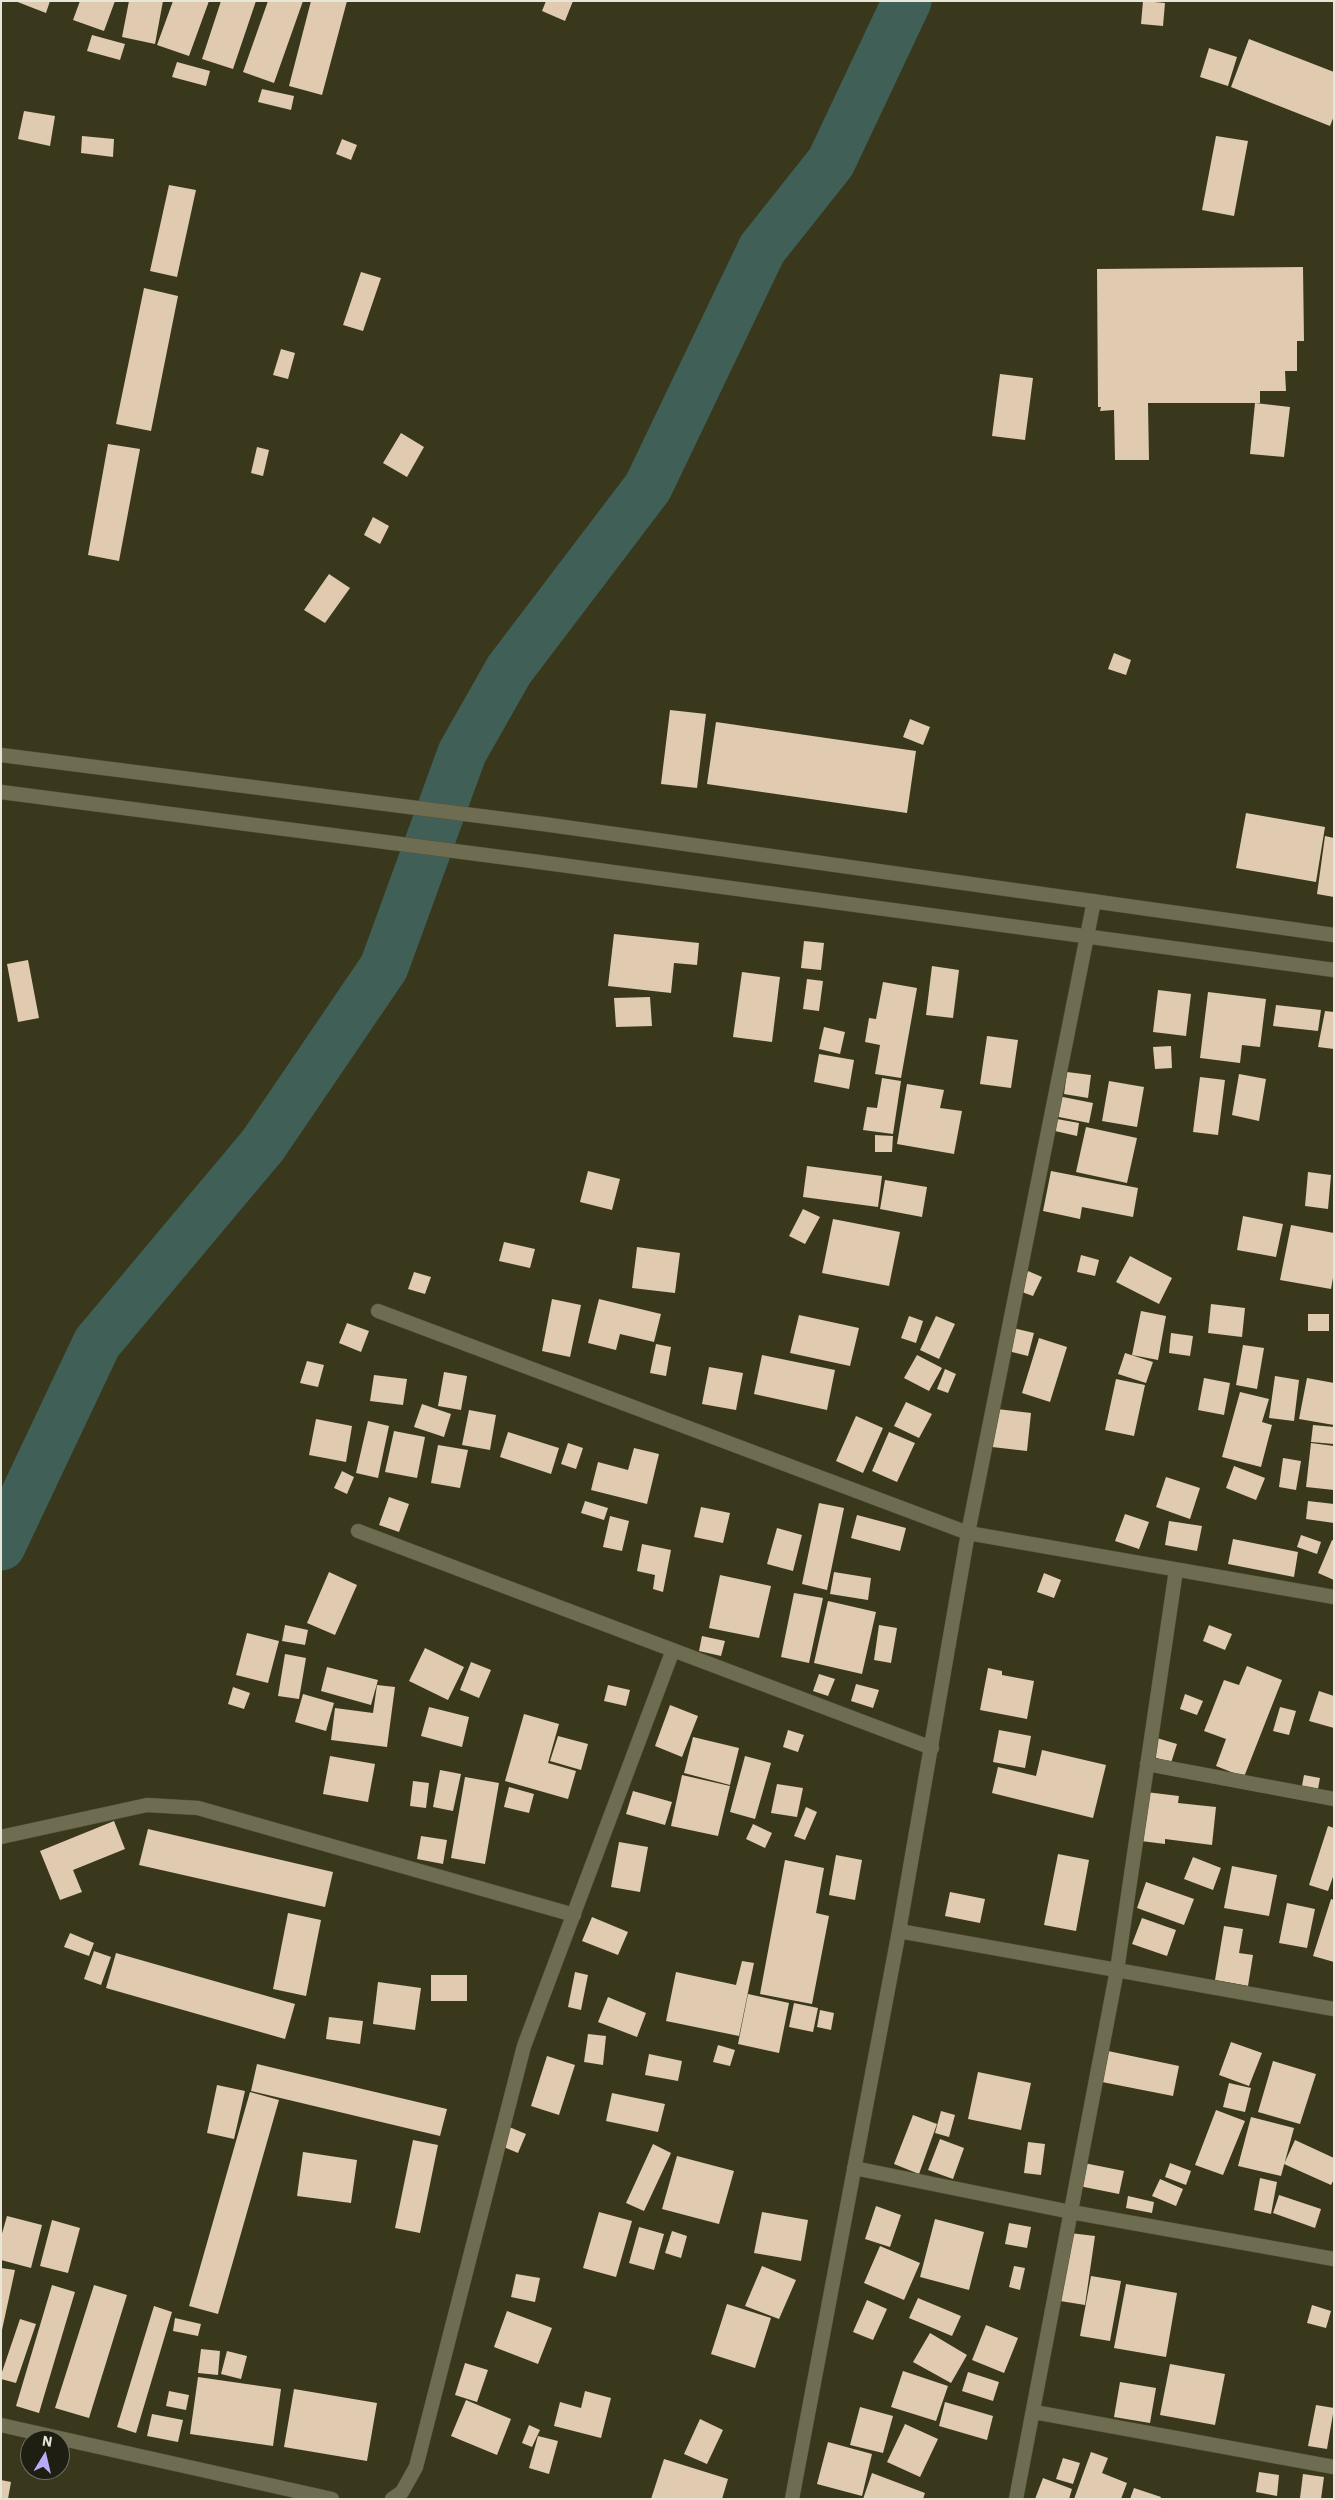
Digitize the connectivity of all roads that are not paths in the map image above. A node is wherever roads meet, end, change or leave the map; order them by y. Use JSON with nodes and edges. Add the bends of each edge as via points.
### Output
{"nodes":[{"id":1,"x":1,"y":755,"type":"edge"},
{"id":2,"x":1,"y":792,"type":"edge"},
{"id":3,"x":1094,"y":901,"type":"junction"},
{"id":4,"x":1334,"y":936,"type":"edge"},
{"id":5,"x":1087,"y":938,"type":"junction"},
{"id":6,"x":1334,"y":970,"type":"edge"},
{"id":7,"x":378,"y":1311,"type":"dead end"},
{"id":8,"x":358,"y":1531,"type":"dead end"},
{"id":9,"x":968,"y":1533,"type":"junction"},
{"id":10,"x":1176,"y":1570,"type":"junction"},
{"id":11,"x":1334,"y":1597,"type":"edge"},
{"id":12,"x":673,"y":1650,"type":"junction"},
{"id":13,"x":932,"y":1748,"type":"junction"},
{"id":14,"x":1148,"y":1764,"type":"junction"},
{"id":15,"x":1334,"y":1799,"type":"edge"},
{"id":16,"x":1,"y":1837,"type":"edge"},
{"id":17,"x":574,"y":1914,"type":"junction"},
{"id":18,"x":899,"y":1931,"type":"junction"},
{"id":19,"x":1117,"y":1970,"type":"junction"},
{"id":20,"x":1334,"y":2009,"type":"edge"},
{"id":21,"x":854,"y":2168,"type":"junction"},
{"id":22,"x":1072,"y":2212,"type":"junction"},
{"id":23,"x":1334,"y":2259,"type":"edge"},
{"id":24,"x":1034,"y":2412,"type":"junction"},
{"id":25,"x":1,"y":2425,"type":"edge"},
{"id":26,"x":1334,"y":2467,"type":"edge"},
{"id":27,"x":332,"y":2499,"type":"edge"},
{"id":28,"x":392,"y":2499,"type":"edge"},
{"id":29,"x":792,"y":2499,"type":"edge"},
{"id":30,"x":1016,"y":2499,"type":"edge"}],
"edges":[{"from":1,"to":3,"type":"street","via":[[544,824]]},
{"from":2,"to":5,"type":"street"},
{"from":3,"to":4,"type":"street"},
{"from":3,"to":5,"type":"street"},
{"from":5,"to":6,"type":"street"},
{"from":5,"to":9,"type":"street"},
{"from":7,"to":9,"type":"street"},
{"from":8,"to":12,"type":"street"},
{"from":9,"to":10,"type":"street"},
{"from":9,"to":13,"type":"street"},
{"from":10,"to":11,"type":"street"},
{"from":10,"to":14,"type":"street"},
{"from":12,"to":13,"type":"street"},
{"from":12,"to":17,"type":"street"},
{"from":13,"to":18,"type":"street"},
{"from":14,"to":15,"type":"street"},
{"from":14,"to":19,"type":"street"},
{"from":16,"to":17,"type":"street","via":[[148,1805],[198,1808]]},
{"from":17,"to":28,"type":"street","via":[[524,2046],[416,2467],[402,2492]]},
{"from":18,"to":19,"type":"street"},
{"from":18,"to":21,"type":"street"},
{"from":19,"to":20,"type":"street"},
{"from":19,"to":22,"type":"street"},
{"from":21,"to":22,"type":"street"},
{"from":21,"to":29,"type":"street"},
{"from":22,"to":23,"type":"street"},
{"from":22,"to":24,"type":"street"},
{"from":24,"to":26,"type":"street"},
{"from":24,"to":30,"type":"street"},
{"from":25,"to":27,"type":"street"}]}
